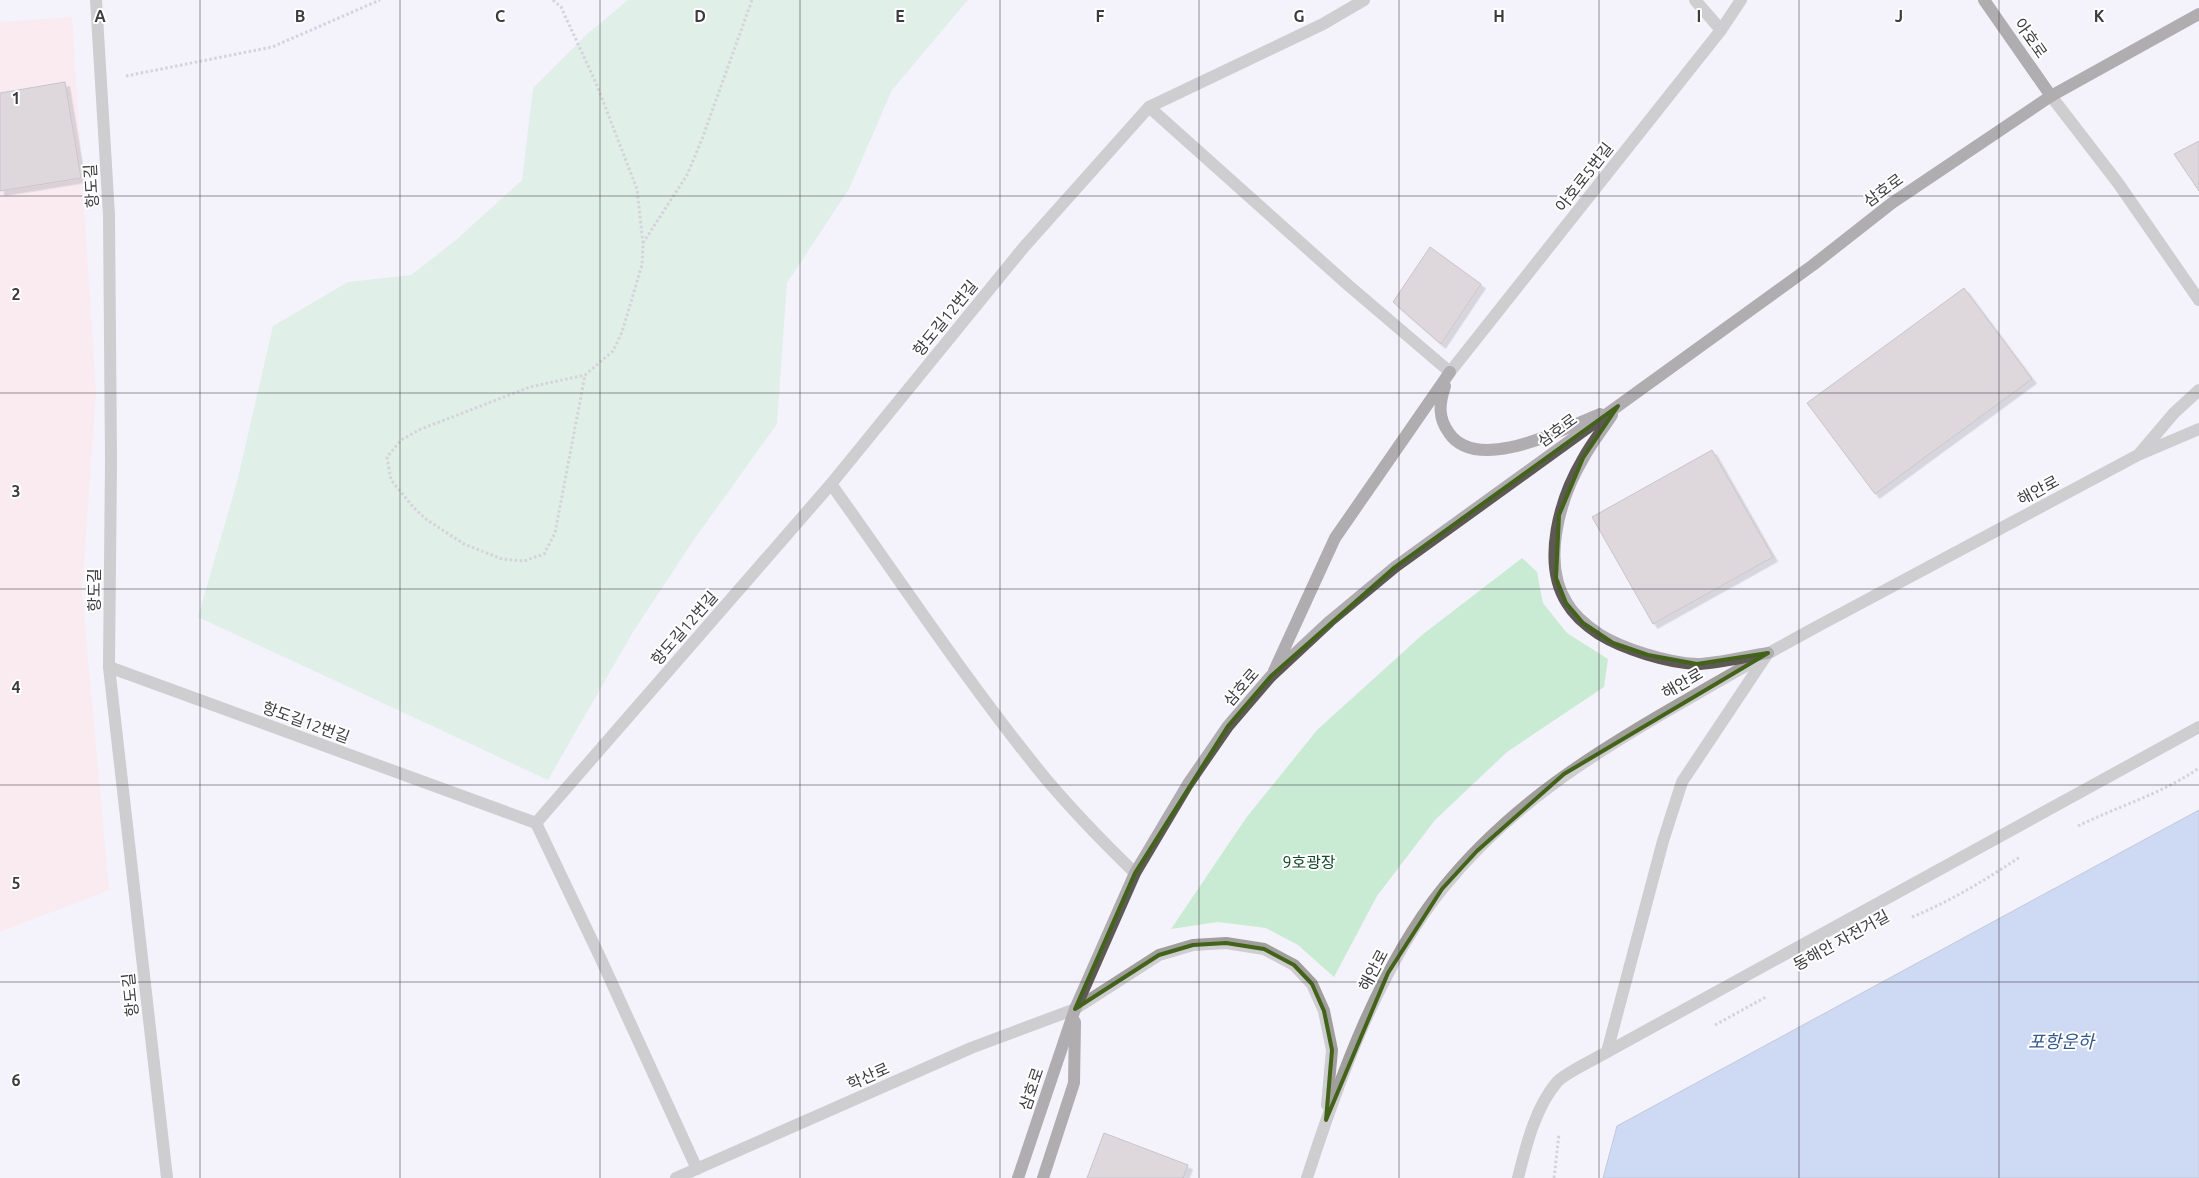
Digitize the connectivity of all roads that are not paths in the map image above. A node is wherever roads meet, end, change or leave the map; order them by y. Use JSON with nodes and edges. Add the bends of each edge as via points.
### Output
{"nodes":[{"id":1,"x":96,"y":0,"type":"edge"},
{"id":2,"x":1364,"y":0,"type":"edge"},
{"id":3,"x":1695,"y":0,"type":"edge"},
{"id":4,"x":1741,"y":0,"type":"edge"},
{"id":5,"x":1984,"y":0,"type":"edge"},
{"id":6,"x":2199,"y":14,"type":"edge"},
{"id":7,"x":1721,"y":30,"type":"junction"},
{"id":8,"x":2051,"y":96,"type":"junction"},
{"id":9,"x":1150,"y":107,"type":"junction"},
{"id":10,"x":2199,"y":300,"type":"edge"},
{"id":11,"x":1450,"y":372,"type":"junction"},
{"id":12,"x":2199,"y":390,"type":"edge"},
{"id":13,"x":1618,"y":406,"type":"junction"},
{"id":14,"x":2199,"y":429,"type":"edge"},
{"id":15,"x":2138,"y":455,"type":"junction"},
{"id":16,"x":831,"y":484,"type":"junction"},
{"id":17,"x":1768,"y":653,"type":"junction"},
{"id":18,"x":109,"y":667,"type":"junction"},
{"id":19,"x":1272,"y":676,"type":"junction"},
{"id":20,"x":2199,"y":727,"type":"edge"},
{"id":21,"x":536,"y":823,"type":"junction"},
{"id":22,"x":1135,"y":873,"type":"junction"},
{"id":23,"x":1075,"y":1010,"type":"junction"},
{"id":24,"x":1607,"y":1052,"type":"junction"},
{"id":25,"x":1326,"y":1120,"type":"junction"},
{"id":26,"x":697,"y":1169,"type":"junction"},
{"id":27,"x":167,"y":1178,"type":"edge"},
{"id":28,"x":676,"y":1178,"type":"edge"},
{"id":29,"x":1018,"y":1178,"type":"edge"},
{"id":30,"x":1043,"y":1178,"type":"edge"},
{"id":31,"x":1307,"y":1178,"type":"edge"},
{"id":32,"x":1518,"y":1178,"type":"edge"}],
"edges":[{"from":1,"to":18,"type":"street","name":"항도길","via":[[109,216]]},
{"from":2,"to":9,"type":"street","via":[[1322,24]]},
{"from":3,"to":7,"type":"street"},
{"from":4,"to":7,"type":"street","name":"아호로5번길"},
{"from":5,"to":8,"type":"main road","name":"아호로"},
{"from":6,"to":8,"type":"main road","name":"삼호로"},
{"from":7,"to":11,"type":"street","name":"아호로5번길"},
{"from":8,"to":10,"type":"street","via":[[2118,182]]},
{"from":8,"to":13,"type":"main road","name":"삼호로","via":[[1892,203],[1813,265]]},
{"from":9,"to":11,"type":"street"},
{"from":9,"to":16,"type":"street","name":"항도길12번길","via":[[1024,247]]},
{"from":11,"to":13,"type":"main road","via":[[1439,404],[1443,425],[1453,439],[1471,448],[1491,451],[1514,447]]},
{"from":11,"to":19,"type":"main road","via":[[1335,538]]},
{"from":12,"to":15,"type":"street"},
{"from":13,"to":17,"type":"main road","via":[[1583,458],[1559,516],[1556,578],[1566,603],[1583,623],[1613,643],[1648,655],[1697,664]]},
{"from":13,"to":19,"type":"main road","name":"삼호로","via":[[1395,567]]},
{"from":14,"to":15,"type":"street","name":"해안로"},
{"from":15,"to":17,"type":"street","name":"해안로"},
{"from":16,"to":21,"type":"street","name":"항도길12번길"},
{"from":16,"to":22,"type":"street","via":[[1029,757],[1085,823]]},
{"from":17,"to":24,"type":"street","via":[[1682,782],[1663,841]]},
{"from":17,"to":25,"type":"street","name":"해안로","via":[[1614,741],[1564,774],[1517,812],[1477,851],[1442,889],[1388,973]]},
{"from":18,"to":21,"type":"street","name":"항도길12번길"},
{"from":18,"to":27,"type":"street","name":"항도길"},
{"from":19,"to":22,"type":"main road","name":"삼호로","via":[[1228,726],[1188,784]]},
{"from":20,"to":24,"type":"street"},
{"from":21,"to":26,"type":"street"},
{"from":22,"to":23,"type":"main road","name":"삼호로"},
{"from":23,"to":25,"type":"street","name":"학산로","via":[[1159,955],[1193,945],[1226,943],[1264,949],[1294,965],[1312,984],[1324,1011],[1332,1050]]},
{"from":23,"to":26,"type":"street","name":"학산로","via":[[971,1048]]},
{"from":23,"to":29,"type":"main road","name":"삼호로"},
{"from":23,"to":30,"type":"main road","name":"삼호로","via":[[1074,1083]]},
{"from":24,"to":32,"type":"street","via":[[1558,1081],[1528,1137]]},
{"from":25,"to":31,"type":"street"},
{"from":26,"to":28,"type":"street","name":"학산로"}]}
